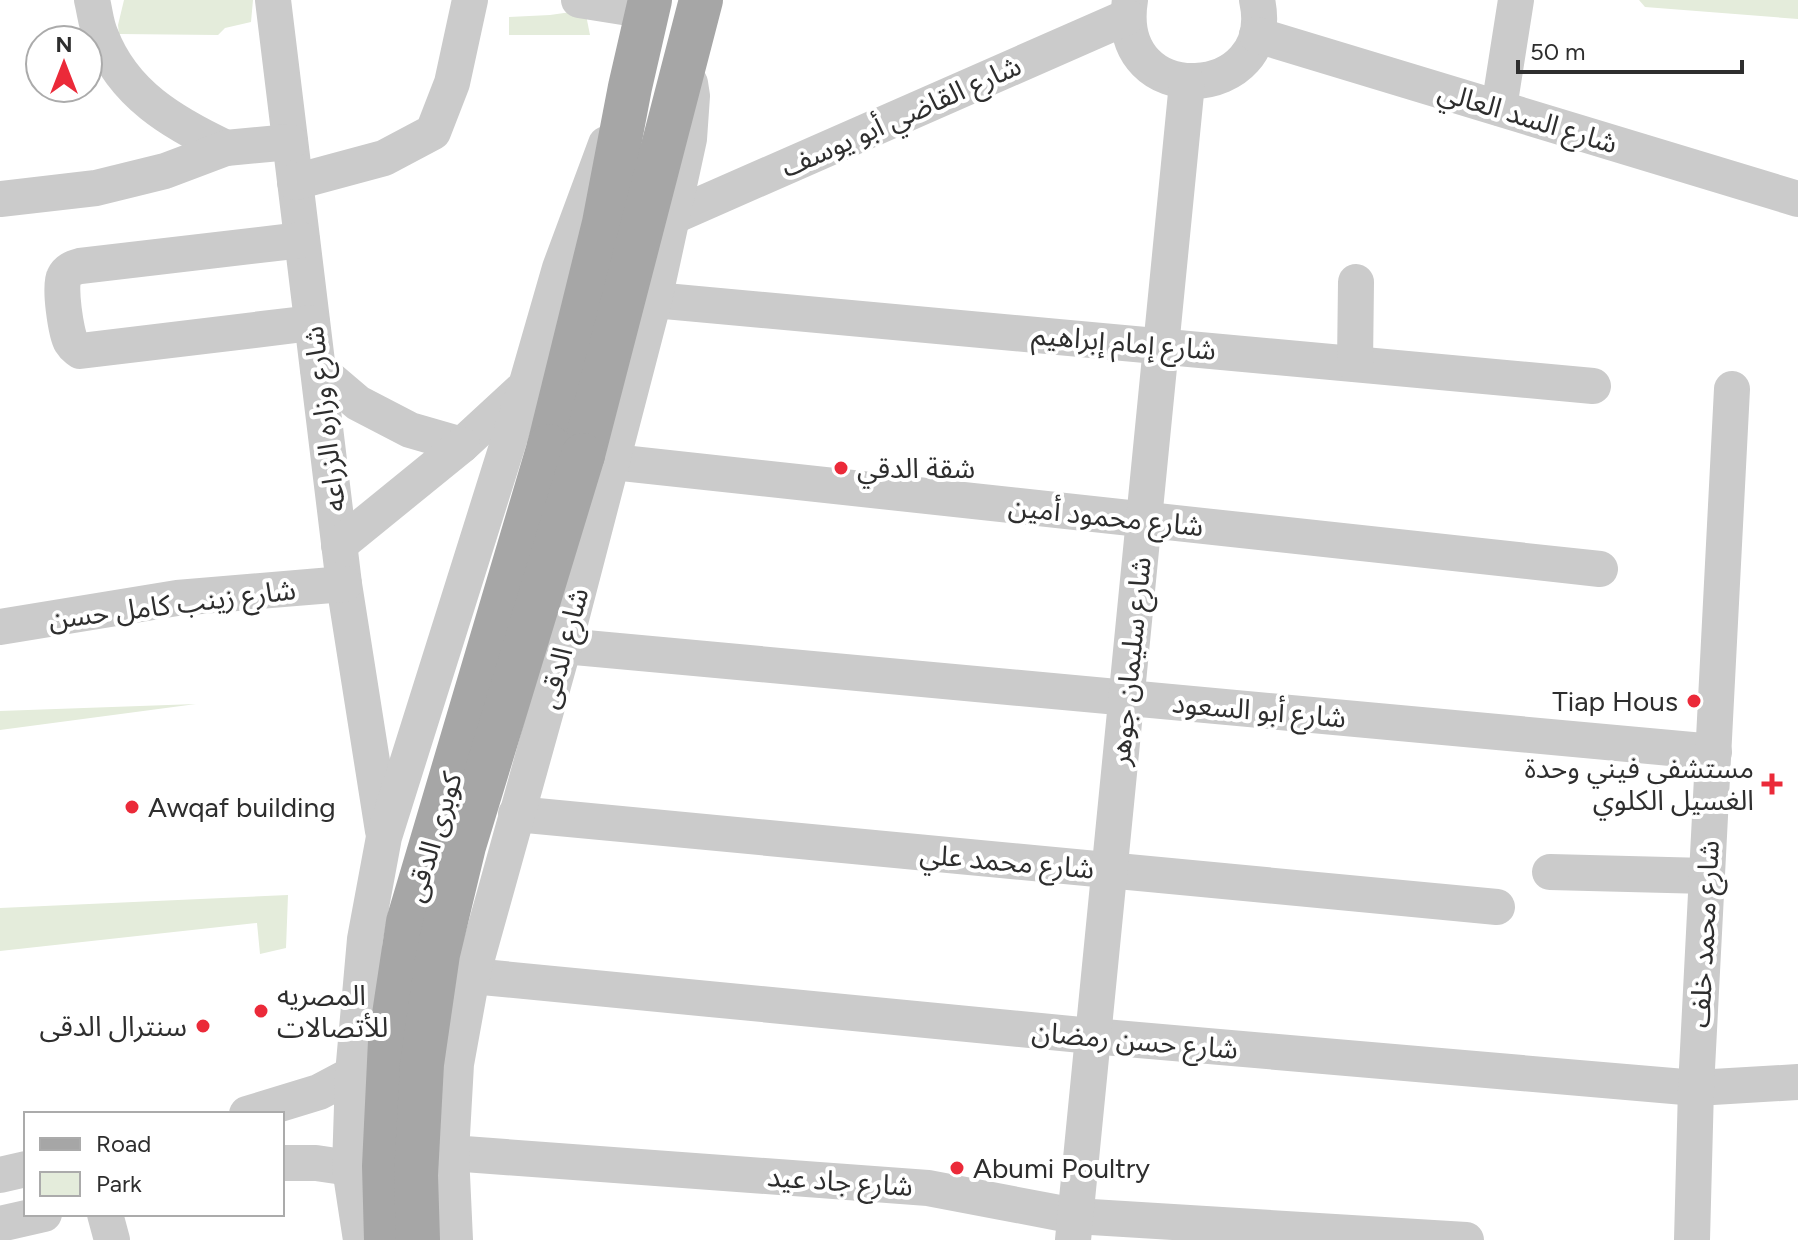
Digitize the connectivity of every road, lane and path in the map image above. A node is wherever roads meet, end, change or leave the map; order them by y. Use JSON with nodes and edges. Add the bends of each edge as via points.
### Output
{"nodes":[{"id":1,"x":92,"y":0,"type":"edge"},
{"id":2,"x":273,"y":0,"type":"edge"},
{"id":3,"x":470,"y":0,"type":"edge"},
{"id":4,"x":579,"y":0,"type":"edge"},
{"id":5,"x":701,"y":0,"type":"edge"},
{"id":6,"x":1516,"y":0,"type":"edge"},
{"id":7,"x":649,"y":5,"type":"edge"},
{"id":8,"x":1128,"y":8,"type":"edge"},
{"id":9,"x":1257,"y":17,"type":"edge"},
{"id":10,"x":686,"y":58,"type":"junction"},
{"id":11,"x":1187,"y":83,"type":"junction"},
{"id":12,"x":630,"y":87,"type":"junction"},
{"id":13,"x":1499,"y":108,"type":"junction"},
{"id":14,"x":290,"y":142,"type":"junction"},
{"id":15,"x":226,"y":148,"type":"junction"},
{"id":16,"x":295,"y":182,"type":"junction"},
{"id":17,"x":0,"y":199,"type":"edge"},
{"id":18,"x":1798,"y":199,"type":"edge"},
{"id":19,"x":674,"y":216,"type":"junction"},
{"id":20,"x":302,"y":240,"type":"junction"},
{"id":21,"x":1356,"y":282,"type":"dead end"},
{"id":22,"x":654,"y":300,"type":"junction"},
{"id":23,"x":312,"y":323,"type":"junction"},
{"id":24,"x":1161,"y":346,"type":"junction"},
{"id":25,"x":1355,"y":364,"type":"junction"},
{"id":26,"x":318,"y":369,"type":"junction"},
{"id":27,"x":526,"y":386,"type":"junction"},
{"id":28,"x":1593,"y":386,"type":"dead end"},
{"id":29,"x":1732,"y":389,"type":"dead end"},
{"id":30,"x":462,"y":445,"type":"junction"},
{"id":31,"x":582,"y":454,"type":"junction"},
{"id":32,"x":1144,"y":520,"type":"junction"},
{"id":33,"x":339,"y":545,"type":"junction"},
{"id":34,"x":1600,"y":569,"type":"dead end"},
{"id":35,"x":344,"y":584,"type":"junction"},
{"id":36,"x":0,"y":627,"type":"edge"},
{"id":37,"x":564,"y":646,"type":"junction"},
{"id":38,"x":1126,"y":698,"type":"junction"},
{"id":39,"x":1714,"y":752,"type":"junction"},
{"id":40,"x":516,"y":814,"type":"junction"},
{"id":41,"x":384,"y":837,"type":"junction"},
{"id":42,"x":1110,"y":870,"type":"junction"},
{"id":43,"x":1550,"y":872,"type":"dead end"},
{"id":44,"x":1707,"y":876,"type":"junction"},
{"id":45,"x":1497,"y":907,"type":"dead end"},
{"id":46,"x":472,"y":976,"type":"junction"},
{"id":47,"x":1092,"y":1036,"type":"junction"},
{"id":48,"x":353,"y":1074,"type":"junction"},
{"id":49,"x":1798,"y":1082,"type":"edge"},
{"id":50,"x":1696,"y":1088,"type":"junction"},
{"id":51,"x":254,"y":1112,"type":"edge"},
{"id":52,"x":451,"y":1153,"type":"junction"},
{"id":53,"x":284,"y":1163,"type":"edge"},
{"id":54,"x":350,"y":1168,"type":"junction"},
{"id":55,"x":24,"y":1169,"type":"edge"},
{"id":56,"x":0,"y":1175,"type":"edge"},
{"id":57,"x":453,"y":1204,"type":"junction"},
{"id":58,"x":35,"y":1216,"type":"edge"},
{"id":59,"x":106,"y":1216,"type":"edge"},
{"id":60,"x":0,"y":1224,"type":"edge"},
{"id":61,"x":1074,"y":1228,"type":"edge"},
{"id":62,"x":112,"y":1240,"type":"edge"},
{"id":63,"x":361,"y":1240,"type":"edge"},
{"id":64,"x":386,"y":1240,"type":"edge"},
{"id":65,"x":418,"y":1240,"type":"edge"},
{"id":66,"x":455,"y":1240,"type":"edge"},
{"id":67,"x":1466,"y":1240,"type":"edge"},
{"id":68,"x":1692,"y":1240,"type":"edge"}],
"edges":[{"from":1,"to":15,"type":"street","via":[[101,36],[121,75],[152,107]]},
{"from":2,"to":14,"type":"street","name":"شارع وزاره الزراعه"},
{"from":3,"to":16,"type":"street","via":[[452,83],[433,132],[384,158]]},
{"from":4,"to":7,"type":"street"},
{"from":5,"to":10,"type":"main road","name":"شارع الدقى"},
{"from":6,"to":13,"type":"street"},
{"from":7,"to":12,"type":"main road","name":"شارع الدقى"},
{"from":8,"to":11,"type":"street","via":[[1135,48],[1144,61]]},
{"from":8,"to":19,"type":"street","name":"شارع القاضي أبو يوسف"},
{"from":9,"to":11,"type":"street","via":[[1247,55],[1231,71],[1210,81]]},
{"from":9,"to":13,"type":"street","name":"شارع السد العالي"},
{"from":10,"to":19,"type":"street","name":"شارع الدقى","via":[[692,96],[689,139]]},
{"from":10,"to":31,"type":"main road","name":"شارع الدقى"},
{"from":11,"to":24,"type":"street","name":"شارع سليمان جوهر"},
{"from":12,"to":27,"type":"street","name":"شارع الدقى","via":[[560,268]]},
{"from":12,"to":31,"type":"main road","name":"شارع الدقى","via":[[604,223]]},
{"from":13,"to":18,"type":"street","name":"شارع السد العالي"},
{"from":14,"to":15,"type":"street"},
{"from":14,"to":16,"type":"street","name":"شارع وزاره الزراعه"},
{"from":15,"to":17,"type":"street","via":[[131,181]]},
{"from":16,"to":20,"type":"street","name":"شارع وزاره الزراعه"},
{"from":19,"to":22,"type":"street","name":"شارع الدقى"},
{"from":20,"to":23,"type":"street","name":"شارع وزاره الزراعه"},
{"from":20,"to":23,"type":"street","via":[[80,266],[64,275],[61,285],[68,337],[80,351]]},
{"from":21,"to":25,"type":"street"},
{"from":22,"to":24,"type":"street","name":"شارع إمام إبراهيم"},
{"from":22,"to":31,"type":"street","name":"شارع الدقى"},
{"from":23,"to":26,"type":"street","name":"شارع وزاره الزراعه"},
{"from":24,"to":25,"type":"street","name":"شارع إمام إبراهيم"},
{"from":24,"to":32,"type":"street","name":"شارع سليمان جوهر"},
{"from":25,"to":28,"type":"street","name":"شارع إمام إبراهيم"},
{"from":26,"to":30,"type":"street","via":[[358,403],[410,430]]},
{"from":26,"to":33,"type":"street","name":"شارع وزاره الزراعه"},
{"from":27,"to":30,"type":"street"},
{"from":27,"to":41,"type":"street","name":"شارع الدقى"},
{"from":29,"to":39,"type":"street","name":"شارع محمد خلف"},
{"from":30,"to":33,"type":"street"},
{"from":31,"to":32,"type":"street","name":"شارع محمود أمين"},
{"from":31,"to":37,"type":"street","name":"شارع الدقى"},
{"from":31,"to":64,"type":"main road","name":"كوبرى الدقى","bridge":true,"via":[[408,922],[390,1041]]},
{"from":31,"to":65,"type":"main road","name":"كوبرى الدقى","bridge":true,"via":[[464,846],[438,954],[422,1064]]},
{"from":32,"to":34,"type":"street","name":"شارع محمود أمين"},
{"from":32,"to":38,"type":"street","name":"شارع سليمان جوهر"},
{"from":33,"to":35,"type":"street","name":"شارع وزاره الزراعه"},
{"from":35,"to":36,"type":"street","name":"شارع زينب كامل حسن","via":[[177,598]]},
{"from":35,"to":41,"type":"street","name":"شارع وزاره الزراعه"},
{"from":37,"to":38,"type":"street","name":"شارع أبو السعود"},
{"from":37,"to":40,"type":"street","name":"شارع الدقى"},
{"from":38,"to":39,"type":"street","name":"شارع أبو السعود"},
{"from":38,"to":42,"type":"street","name":"شارع سليمان جوهر"},
{"from":39,"to":44,"type":"street","name":"شارع محمد خلف"},
{"from":40,"to":42,"type":"street","name":"شارع محمد علي"},
{"from":40,"to":46,"type":"street","name":"شارع الدقى"},
{"from":41,"to":48,"type":"street","name":"شارع الدقى","via":[[365,939]]},
{"from":42,"to":45,"type":"street","name":"شارع محمد علي"},
{"from":42,"to":47,"type":"street","name":"شارع سليمان جوهر"},
{"from":43,"to":44,"type":"street"},
{"from":44,"to":50,"type":"street","name":"شارع محمد خلف"},
{"from":46,"to":47,"type":"street","name":"شارع حسن رمضان"},
{"from":46,"to":52,"type":"street","name":"شارع الدقى","via":[[456,1064]]},
{"from":47,"to":50,"type":"street","name":"شارع حسن رمضان"},
{"from":47,"to":61,"type":"street","name":"شارع سليمان جوهر"},
{"from":48,"to":51,"type":"street","via":[[319,1092]]},
{"from":48,"to":54,"type":"street","name":"شارع الدقى"},
{"from":49,"to":50,"type":"street","name":"شارع حسن رمضان"},
{"from":50,"to":68,"type":"street","name":"شارع محمد خلف"},
{"from":52,"to":57,"type":"street","name":"شارع الدقى"},
{"from":52,"to":61,"type":"street","name":"شارع جاد عيد","via":[[928,1188]]},
{"from":53,"to":54,"type":"street"},
{"from":54,"to":57,"type":"street","via":[[377,1197],[402,1206]]},
{"from":54,"to":63,"type":"street","name":"شارع الدقى"},
{"from":55,"to":56,"type":"street"},
{"from":57,"to":66,"type":"street","name":"شارع الدقى"},
{"from":58,"to":60,"type":"street"},
{"from":59,"to":62,"type":"street"},
{"from":61,"to":67,"type":"street","name":"شارع جاد عيد"}]}
